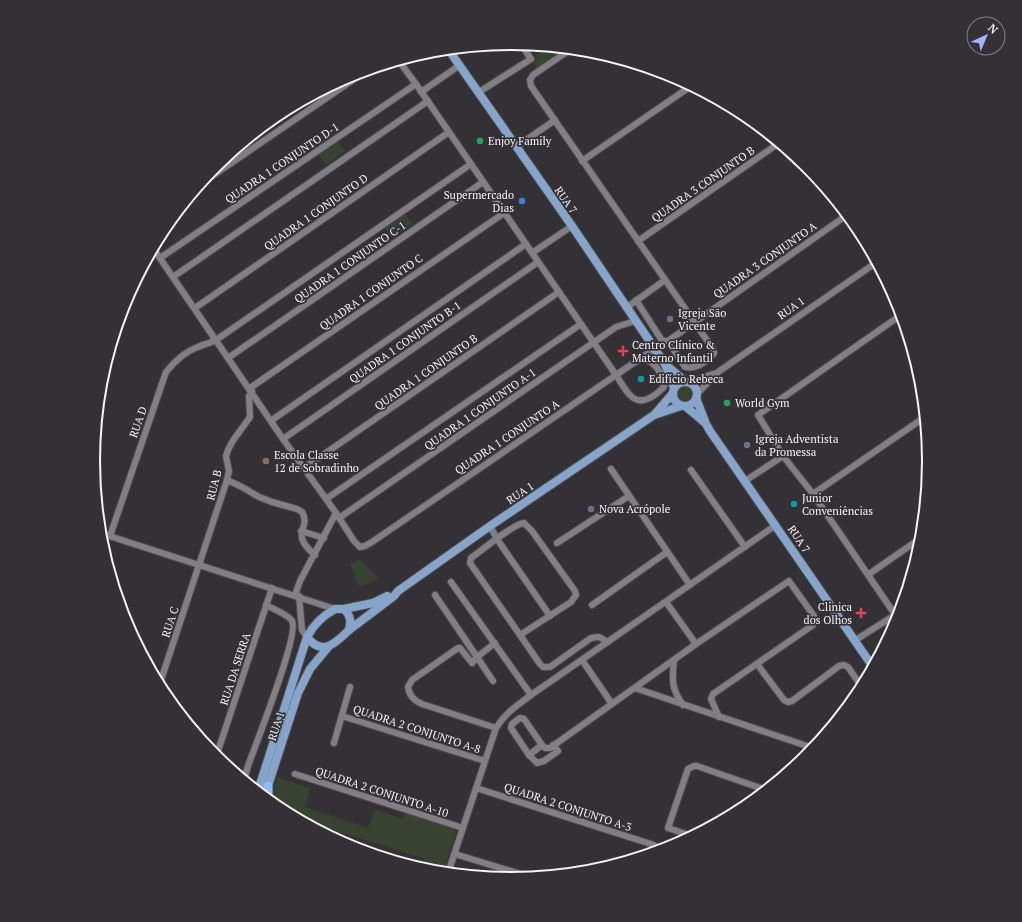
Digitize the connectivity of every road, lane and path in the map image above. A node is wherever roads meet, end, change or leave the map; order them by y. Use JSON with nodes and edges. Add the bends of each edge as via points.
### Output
{"nodes":[{"id":1,"x":525,"y":51,"type":"edge"},
{"id":2,"x":564,"y":54,"type":"edge"},
{"id":3,"x":452,"y":55,"type":"edge"},
{"id":4,"x":402,"y":65,"type":"edge"},
{"id":5,"x":460,"y":65,"type":"junction"},
{"id":6,"x":350,"y":83,"type":"edge"},
{"id":7,"x":416,"y":84,"type":"junction"},
{"id":8,"x":686,"y":89,"type":"edge"},
{"id":9,"x":421,"y":92,"type":"junction"},
{"id":10,"x":478,"y":92,"type":"junction"},
{"id":11,"x":428,"y":101,"type":"junction"},
{"id":12,"x":555,"y":120,"type":"junction"},
{"id":13,"x":449,"y":132,"type":"junction"},
{"id":14,"x":775,"y":146,"type":"edge"},
{"id":15,"x":516,"y":147,"type":"junction"},
{"id":16,"x":582,"y":161,"type":"junction"},
{"id":17,"x":471,"y":164,"type":"junction"},
{"id":18,"x":218,"y":172,"type":"edge"},
{"id":19,"x":483,"y":182,"type":"junction"},
{"id":20,"x":504,"y":213,"type":"junction"},
{"id":21,"x":842,"y":218,"type":"edge"},
{"id":22,"x":572,"y":226,"type":"junction"},
{"id":23,"x":638,"y":241,"type":"junction"},
{"id":24,"x":526,"y":244,"type":"junction"},
{"id":25,"x":156,"y":253,"type":"edge"},
{"id":26,"x":532,"y":253,"type":"junction"},
{"id":27,"x":160,"y":258,"type":"junction"},
{"id":28,"x":538,"y":262,"type":"junction"},
{"id":29,"x":872,"y":265,"type":"edge"},
{"id":30,"x":173,"y":277,"type":"junction"},
{"id":31,"x":665,"y":280,"type":"junction"},
{"id":32,"x":559,"y":292,"type":"junction"},
{"id":33,"x":636,"y":300,"type":"junction"},
{"id":34,"x":195,"y":308,"type":"junction"},
{"id":35,"x":626,"y":308,"type":"junction"},
{"id":36,"x":896,"y":318,"type":"edge"},
{"id":37,"x":635,"y":321,"type":"junction"},
{"id":38,"x":694,"y":322,"type":"junction"},
{"id":39,"x":581,"y":324,"type":"junction"},
{"id":40,"x":216,"y":340,"type":"junction"},
{"id":41,"x":668,"y":341,"type":"junction"},
{"id":42,"x":594,"y":342,"type":"junction"},
{"id":43,"x":654,"y":349,"type":"junction"},
{"id":44,"x":644,"y":356,"type":"junction"},
{"id":45,"x":228,"y":358,"type":"junction"},
{"id":46,"x":664,"y":364,"type":"junction"},
{"id":47,"x":718,"y":372,"type":"junction"},
{"id":48,"x":616,"y":375,"type":"junction"},
{"id":49,"x":687,"y":382,"type":"junction"},
{"id":50,"x":251,"y":389,"type":"junction"},
{"id":51,"x":673,"y":391,"type":"junction"},
{"id":52,"x":697,"y":396,"type":"junction"},
{"id":53,"x":683,"y":406,"type":"junction"},
{"id":54,"x":654,"y":415,"type":"junction"},
{"id":55,"x":272,"y":420,"type":"junction"},
{"id":56,"x":920,"y":421,"type":"edge"},
{"id":57,"x":706,"y":424,"type":"junction"},
{"id":58,"x":283,"y":438,"type":"junction"},
{"id":59,"x":783,"y":456,"type":"junction"},
{"id":60,"x":304,"y":468,"type":"junction"},
{"id":61,"x":611,"y":469,"type":"dead end"},
{"id":62,"x":691,"y":470,"type":"dead end"},
{"id":63,"x":228,"y":480,"type":"junction"},
{"id":64,"x":745,"y":481,"type":"junction"},
{"id":65,"x":813,"y":494,"type":"junction"},
{"id":66,"x":629,"y":496,"type":"junction"},
{"id":67,"x":326,"y":499,"type":"junction"},
{"id":68,"x":338,"y":516,"type":"junction"},
{"id":69,"x":490,"y":526,"type":"junction"},
{"id":70,"x":776,"y":526,"type":"junction"},
{"id":71,"x":302,"y":531,"type":"junction"},
{"id":72,"x":107,"y":535,"type":"edge"},
{"id":73,"x":110,"y":536,"type":"junction"},
{"id":74,"x":324,"y":538,"type":"junction"},
{"id":75,"x":496,"y":539,"type":"junction"},
{"id":76,"x":557,"y":543,"type":"dead end"},
{"id":77,"x":913,"y":543,"type":"edge"},
{"id":78,"x":745,"y":547,"type":"junction"},
{"id":79,"x":667,"y":552,"type":"junction"},
{"id":80,"x":315,"y":555,"type":"junction"},
{"id":81,"x":199,"y":564,"type":"junction"},
{"id":82,"x":869,"y":574,"type":"junction"},
{"id":83,"x":451,"y":582,"type":"dead end"},
{"id":84,"x":690,"y":585,"type":"junction"},
{"id":85,"x":272,"y":588,"type":"junction"},
{"id":86,"x":398,"y":591,"type":"junction"},
{"id":87,"x":435,"y":595,"type":"dead end"},
{"id":88,"x":297,"y":596,"type":"junction"},
{"id":89,"x":310,"y":600,"type":"junction"},
{"id":90,"x":666,"y":602,"type":"junction"},
{"id":91,"x":592,"y":605,"type":"dead end"},
{"id":92,"x":266,"y":606,"type":"junction"},
{"id":93,"x":300,"y":608,"type":"junction"},
{"id":94,"x":335,"y":609,"type":"junction"},
{"id":95,"x":344,"y":609,"type":"junction"},
{"id":96,"x":893,"y":612,"type":"edge"},
{"id":97,"x":550,"y":616,"type":"junction"},
{"id":98,"x":890,"y":620,"type":"edge"},
{"id":99,"x":349,"y":630,"type":"junction"},
{"id":100,"x":520,"y":635,"type":"junction"},
{"id":101,"x":307,"y":637,"type":"junction"},
{"id":102,"x":854,"y":641,"type":"junction"},
{"id":103,"x":608,"y":642,"type":"junction"},
{"id":104,"x":495,"y":643,"type":"junction"},
{"id":105,"x":696,"y":644,"type":"junction"},
{"id":106,"x":330,"y":646,"type":"junction"},
{"id":107,"x":477,"y":657,"type":"junction"},
{"id":108,"x":582,"y":660,"type":"junction"},
{"id":109,"x":674,"y":660,"type":"junction"},
{"id":110,"x":869,"y":663,"type":"edge"},
{"id":111,"x":757,"y":664,"type":"junction"},
{"id":112,"x":162,"y":678,"type":"edge"},
{"id":113,"x":493,"y":681,"type":"dead end"},
{"id":114,"x":858,"y":681,"type":"edge"},
{"id":115,"x":350,"y":687,"type":"dead end"},
{"id":116,"x":635,"y":688,"type":"junction"},
{"id":117,"x":531,"y":695,"type":"junction"},
{"id":118,"x":612,"y":704,"type":"junction"},
{"id":119,"x":683,"y":705,"type":"junction"},
{"id":120,"x":342,"y":716,"type":"junction"},
{"id":121,"x":719,"y":717,"type":"junction"},
{"id":122,"x":496,"y":728,"type":"junction"},
{"id":123,"x":334,"y":743,"type":"dead end"},
{"id":124,"x":542,"y":745,"type":"junction"},
{"id":125,"x":553,"y":745,"type":"junction"},
{"id":126,"x":807,"y":746,"type":"edge"},
{"id":127,"x":218,"y":750,"type":"edge"},
{"id":128,"x":529,"y":755,"type":"junction"},
{"id":129,"x":485,"y":761,"type":"junction"},
{"id":130,"x":295,"y":774,"type":"dead end"},
{"id":131,"x":246,"y":775,"type":"edge"},
{"id":132,"x":260,"y":787,"type":"edge"},
{"id":133,"x":261,"y":787,"type":"edge"},
{"id":134,"x":476,"y":788,"type":"junction"},
{"id":135,"x":760,"y":788,"type":"edge"},
{"id":136,"x":463,"y":828,"type":"junction"},
{"id":137,"x":685,"y":834,"type":"edge"},
{"id":138,"x":654,"y":845,"type":"dead end"},
{"id":139,"x":454,"y":854,"type":"junction"},
{"id":140,"x":450,"y":867,"type":"edge"},
{"id":141,"x":513,"y":872,"type":"edge"}],
"edges":[{"from":1,"to":10,"type":"street","via":[[531,59]]},
{"from":2,"to":12,"type":"street","via":[[530,78],[531,86]]},
{"from":3,"to":5,"type":"main road","name":"RUA 7"},
{"from":4,"to":7,"type":"street"},
{"from":5,"to":9,"type":"street"},
{"from":5,"to":10,"type":"main road","name":"RUA 7"},
{"from":6,"to":18,"type":"street"},
{"from":7,"to":9,"type":"street"},
{"from":7,"to":27,"type":"street","name":"QUADRA 1 CONJUNTO D-1"},
{"from":8,"to":16,"type":"street"},
{"from":9,"to":11,"type":"street"},
{"from":10,"to":15,"type":"main road","name":"RUA 7"},
{"from":11,"to":13,"type":"street"},
{"from":11,"to":30,"type":"street"},
{"from":12,"to":15,"type":"street"},
{"from":12,"to":16,"type":"street"},
{"from":13,"to":17,"type":"street"},
{"from":13,"to":34,"type":"street","name":"QUADRA 1 CONJUNTO D"},
{"from":14,"to":23,"type":"street","name":"QUADRA 3 CONJUNTO B"},
{"from":15,"to":22,"type":"main road","name":"RUA 7"},
{"from":16,"to":23,"type":"street"},
{"from":17,"to":19,"type":"street"},
{"from":17,"to":40,"type":"street","name":"QUADRA 1 CONJUNTO C-1"},
{"from":19,"to":20,"type":"street"},
{"from":19,"to":45,"type":"street","name":"QUADRA 1 CONJUNTO C-1"},
{"from":20,"to":24,"type":"street"},
{"from":20,"to":50,"type":"street","name":"QUADRA 1 CONJUNTO C"},
{"from":21,"to":38,"type":"street","name":"QUADRA 3 CONJUNTO A"},
{"from":22,"to":26,"type":"street"},
{"from":22,"to":35,"type":"main road","name":"RUA 7"},
{"from":23,"to":31,"type":"street"},
{"from":24,"to":26,"type":"street"},
{"from":24,"to":55,"type":"street","name":"QUADRA 1 CONJUNTO B-1"},
{"from":25,"to":27,"type":"street"},
{"from":26,"to":28,"type":"street"},
{"from":27,"to":30,"type":"street"},
{"from":28,"to":32,"type":"street"},
{"from":28,"to":58,"type":"street","name":"QUADRA 1 CONJUNTO B-1"},
{"from":29,"to":47,"type":"street","name":"RUA 1"},
{"from":30,"to":34,"type":"street"},
{"from":31,"to":33,"type":"street"},
{"from":31,"to":38,"type":"street"},
{"from":32,"to":39,"type":"street"},
{"from":32,"to":60,"type":"street","name":"QUADRA 1 CONJUNTO B"},
{"from":33,"to":35,"type":"street"},
{"from":33,"to":41,"type":"street","via":[[661,339]]},
{"from":34,"to":40,"type":"street"},
{"from":35,"to":37,"type":"main road","name":"RUA 7"},
{"from":36,"to":59,"type":"street","via":[[758,415]]},
{"from":37,"to":42,"type":"street","name":"QUADRA 1 CONJUNTO A-1","via":[[616,327]]},
{"from":37,"to":43,"type":"main road","name":"RUA 7"},
{"from":38,"to":41,"type":"street","name":"QUADRA 3 CONJUNTO A"},
{"from":38,"to":41,"type":"street","via":[[715,351],[700,365],[685,367]]},
{"from":39,"to":42,"type":"street"},
{"from":39,"to":67,"type":"street","name":"QUADRA 1 CONJUNTO A-1"},
{"from":40,"to":45,"type":"street"},
{"from":40,"to":73,"type":"street","name":"RUA D","via":[[188,352],[166,372]]},
{"from":42,"to":48,"type":"street"},
{"from":42,"to":68,"type":"street","name":"QUADRA 1 CONJUNTO A-1"},
{"from":43,"to":44,"type":"street","name":"QUADRA 1 CONJUNTO A"},
{"from":43,"to":46,"type":"main road","name":"RUA 7"},
{"from":44,"to":48,"type":"street","name":"QUADRA 1 CONJUNTO A"},
{"from":44,"to":48,"type":"street","via":[[657,367],[663,379],[664,387],[657,395],[646,400],[632,398]]},
{"from":45,"to":50,"type":"street"},
{"from":46,"to":49,"type":"main road","name":"RUA 7"},
{"from":46,"to":51,"type":"main road","name":"RUA 7"},
{"from":47,"to":49,"type":"street"},
{"from":47,"to":52,"type":"street"},
{"from":48,"to":68,"type":"street","name":"QUADRA 1 CONJUNTO A","via":[[365,546],[358,546]]},
{"from":49,"to":51,"type":"main road","via":[[679,383]]},
{"from":49,"to":52,"type":"main road","via":[[695,387]]},
{"from":50,"to":55,"type":"street"},
{"from":50,"to":63,"type":"street","name":"RUA B","via":[[250,417],[232,442],[226,456]]},
{"from":51,"to":53,"type":"main road","via":[[675,401]]},
{"from":51,"to":54,"type":"main road","name":"RUA 1"},
{"from":52,"to":53,"type":"main road","via":[[692,404]]},
{"from":52,"to":57,"type":"main road","name":"RUA 7"},
{"from":53,"to":54,"type":"main road","name":"RUA 1"},
{"from":53,"to":57,"type":"main road","name":"RUA 7"},
{"from":54,"to":69,"type":"main road","name":"RUA 1"},
{"from":55,"to":58,"type":"street"},
{"from":56,"to":65,"type":"street"},
{"from":57,"to":64,"type":"main road","name":"RUA 7"},
{"from":58,"to":60,"type":"street"},
{"from":59,"to":64,"type":"street"},
{"from":59,"to":65,"type":"street"},
{"from":60,"to":67,"type":"street"},
{"from":61,"to":66,"type":"street"},
{"from":62,"to":78,"type":"street"},
{"from":63,"to":71,"type":"street","via":[[259,497],[300,510],[305,520]]},
{"from":63,"to":81,"type":"street","name":"RUA B"},
{"from":64,"to":70,"type":"main road","name":"RUA 7"},
{"from":65,"to":82,"type":"street"},
{"from":66,"to":76,"type":"street"},
{"from":66,"to":79,"type":"street"},
{"from":67,"to":68,"type":"street"},
{"from":68,"to":74,"type":"street"},
{"from":69,"to":75,"type":"street"},
{"from":69,"to":86,"type":"main road","name":"RUA 1"},
{"from":70,"to":78,"type":"street"},
{"from":70,"to":102,"type":"main road","name":"RUA 7"},
{"from":71,"to":74,"type":"street"},
{"from":71,"to":80,"type":"street","via":[[301,539],[304,545]]},
{"from":72,"to":73,"type":"street"},
{"from":73,"to":81,"type":"street"},
{"from":74,"to":80,"type":"street"},
{"from":75,"to":97,"type":"street"},
{"from":75,"to":97,"type":"street","via":[[524,523],[575,591],[576,595],[571,602]]},
{"from":75,"to":100,"type":"street","via":[[471,558],[470,563]]},
{"from":77,"to":82,"type":"street"},
{"from":78,"to":84,"type":"street"},
{"from":79,"to":84,"type":"street"},
{"from":79,"to":91,"type":"street"},
{"from":80,"to":88,"type":"street","via":[[300,581]]},
{"from":81,"to":85,"type":"street"},
{"from":81,"to":112,"type":"street","name":"RUA C"},
{"from":82,"to":96,"type":"street"},
{"from":83,"to":104,"type":"street"},
{"from":84,"to":90,"type":"street"},
{"from":85,"to":88,"type":"street"},
{"from":85,"to":92,"type":"street","name":"RUA DA SERRA"},
{"from":86,"to":95,"type":"main road","via":[[373,603]]},
{"from":86,"to":99,"type":"main road"},
{"from":87,"to":107,"type":"street"},
{"from":88,"to":89,"type":"street"},
{"from":88,"to":93,"type":"street"},
{"from":89,"to":93,"type":"street"},
{"from":89,"to":94,"type":"street"},
{"from":90,"to":103,"type":"street"},
{"from":90,"to":105,"type":"street"},
{"from":92,"to":127,"type":"street","name":"RUA DA SERRA"},
{"from":92,"to":131,"type":"street","via":[[292,620],[293,634]]},
{"from":93,"to":101,"type":"street","via":[[302,630]]},
{"from":94,"to":95,"type":"main road"},
{"from":94,"to":101,"type":"main road","via":[[322,616]]},
{"from":95,"to":99,"type":"main road","via":[[351,618]]},
{"from":97,"to":100,"type":"street"},
{"from":98,"to":102,"type":"street"},
{"from":99,"to":106,"type":"main road"},
{"from":100,"to":103,"type":"street","via":[[540,664],[546,668],[591,638],[599,637]]},
{"from":101,"to":106,"type":"main road","via":[[312,644]]},
{"from":101,"to":132,"type":"main road","name":"RUA 1"},
{"from":102,"to":110,"type":"main road","name":"RUA 7"},
{"from":103,"to":108,"type":"street"},
{"from":104,"to":107,"type":"street"},
{"from":104,"to":117,"type":"street"},
{"from":105,"to":109,"type":"street"},
{"from":105,"to":111,"type":"street","via":[[789,581],[815,620],[813,625]]},
{"from":106,"to":133,"type":"main road","name":"RUA 1","via":[[310,669],[298,693]]},
{"from":107,"to":113,"type":"street"},
{"from":107,"to":122,"type":"street","via":[[472,663],[460,648],[456,648],[412,680],[408,687],[416,701]]},
{"from":108,"to":117,"type":"street"},
{"from":108,"to":118,"type":"street"},
{"from":109,"to":116,"type":"street"},
{"from":109,"to":119,"type":"street","via":[[672,682]]},
{"from":111,"to":114,"type":"street","via":[[788,702],[839,666],[848,667]]},
{"from":111,"to":121,"type":"street","via":[[713,694],[711,699]]},
{"from":115,"to":120,"type":"street","name":"QUADRA 2 CONJUNTO A-8"},
{"from":116,"to":118,"type":"street"},
{"from":116,"to":119,"type":"street"},
{"from":117,"to":122,"type":"street","via":[[508,712]]},
{"from":118,"to":125,"type":"street"},
{"from":119,"to":121,"type":"street"},
{"from":120,"to":123,"type":"street","name":"QUADRA 2 CONJUNTO A-8"},
{"from":120,"to":129,"type":"street","name":"QUADRA 2 CONJUNTO A-8"},
{"from":121,"to":126,"type":"street"},
{"from":122,"to":129,"type":"street"},
{"from":124,"to":125,"type":"street","via":[[547,748]]},
{"from":124,"to":128,"type":"street"},
{"from":124,"to":128,"type":"street","via":[[524,719],[520,718],[512,724],[510,728]]},
{"from":125,"to":128,"type":"street","via":[[558,751],[541,763],[537,763]]},
{"from":129,"to":134,"type":"street"},
{"from":130,"to":136,"type":"street","name":"QUADRA 2 CONJUNTO A-10"},
{"from":134,"to":136,"type":"street"},
{"from":134,"to":138,"type":"street","name":"QUADRA 2 CONJUNTO A-3"},
{"from":135,"to":137,"type":"street","via":[[697,766],[688,769],[668,828]]},
{"from":136,"to":139,"type":"street"},
{"from":139,"to":140,"type":"street"},
{"from":139,"to":141,"type":"street"}]}
